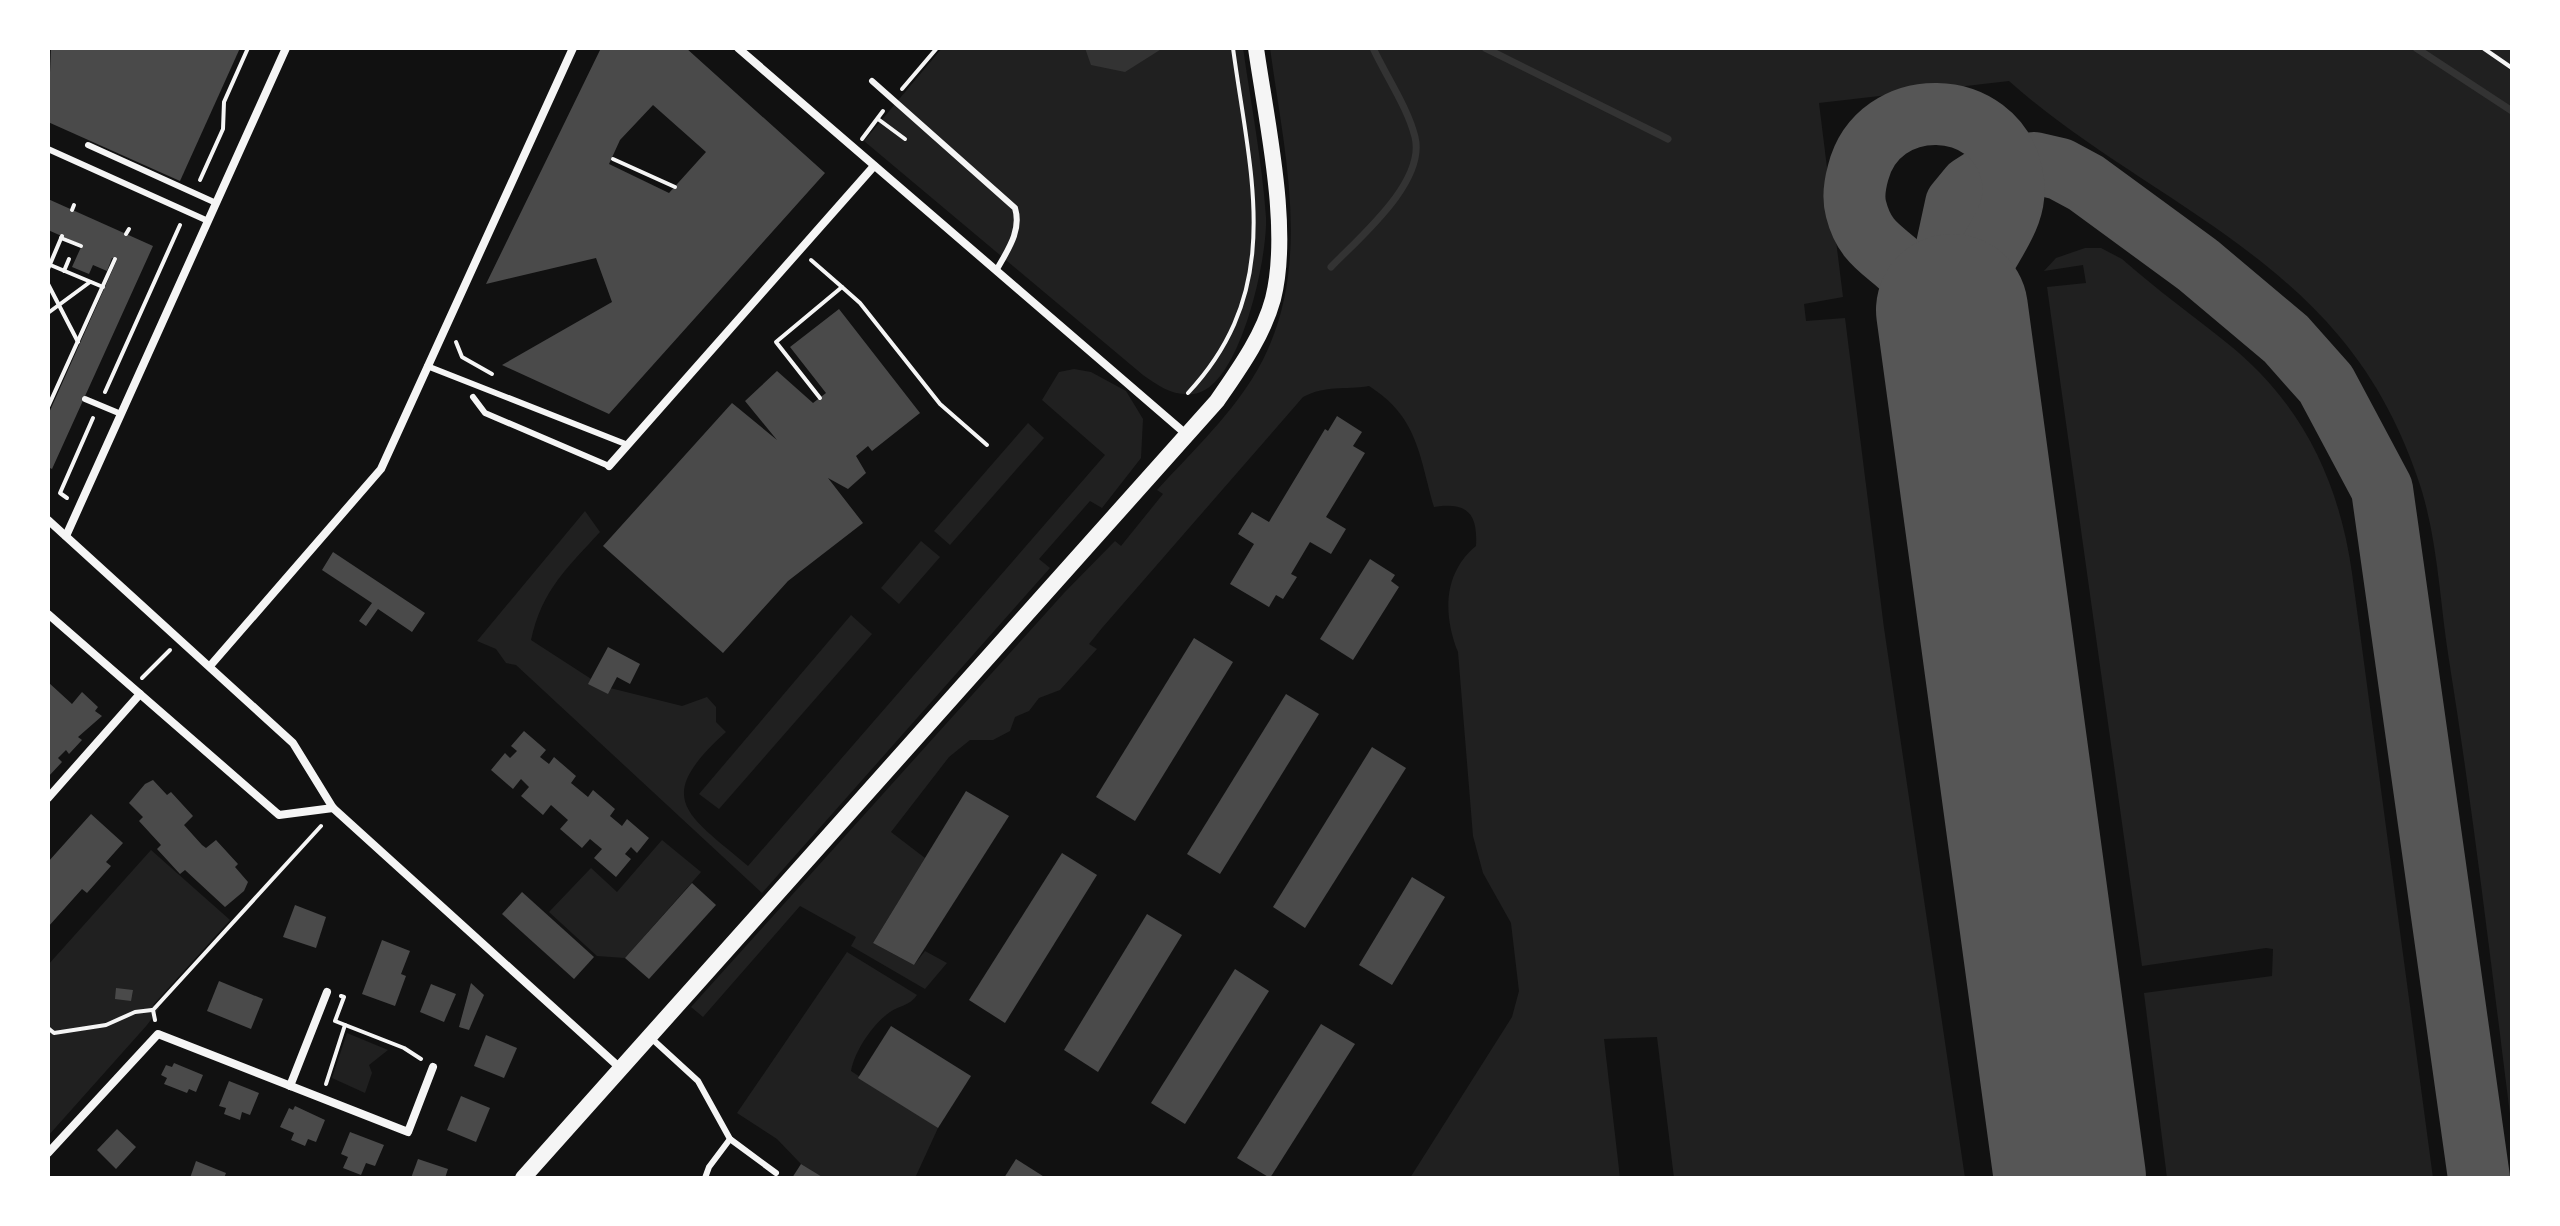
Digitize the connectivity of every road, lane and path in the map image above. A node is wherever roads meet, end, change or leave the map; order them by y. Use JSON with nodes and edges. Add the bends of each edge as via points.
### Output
{"nodes":[{"id":1,"x":248,"y":48,"type":"edge"},
{"id":2,"x":286,"y":48,"type":"edge"},
{"id":3,"x":573,"y":48,"type":"edge"},
{"id":4,"x":738,"y":48,"type":"edge"},
{"id":5,"x":1233,"y":48,"type":"edge"},
{"id":6,"x":1256,"y":48,"type":"edge"},
{"id":7,"x":2483,"y":48,"type":"edge"},
{"id":8,"x":2512,"y":68,"type":"edge"},
{"id":9,"x":872,"y":81,"type":"dead end"},
{"id":10,"x":878,"y":118,"type":"dead end"},
{"id":11,"x":905,"y":139,"type":"dead end"},
{"id":12,"x":88,"y":145,"type":"dead end"},
{"id":13,"x":48,"y":149,"type":"edge"},
{"id":14,"x":613,"y":159,"type":"dead end"},
{"id":15,"x":874,"y":166,"type":"junction"},
{"id":16,"x":675,"y":187,"type":"dead end"},
{"id":17,"x":195,"y":193,"type":"junction"},
{"id":18,"x":216,"y":203,"type":"junction"},
{"id":19,"x":186,"y":211,"type":"junction"},
{"id":20,"x":208,"y":221,"type":"junction"},
{"id":21,"x":81,"y":246,"type":"dead end"},
{"id":22,"x":799,"y":250,"type":"junction"},
{"id":23,"x":69,"y":259,"type":"dead end"},
{"id":24,"x":114,"y":260,"type":"dead end"},
{"id":25,"x":49,"y":266,"type":"edge"},
{"id":26,"x":64,"y":271,"type":"junction"},
{"id":27,"x":996,"y":271,"type":"junction"},
{"id":28,"x":90,"y":282,"type":"junction"},
{"id":29,"x":48,"y":284,"type":"edge"},
{"id":30,"x":103,"y":287,"type":"junction"},
{"id":31,"x":842,"y":287,"type":"junction"},
{"id":32,"x":59,"y":305,"type":"junction"},
{"id":33,"x":48,"y":313,"type":"edge"},
{"id":34,"x":457,"y":337,"type":"dead end"},
{"id":35,"x":78,"y":342,"type":"junction"},
{"id":36,"x":427,"y":366,"type":"junction"},
{"id":37,"x":496,"y":376,"type":"dead end"},
{"id":38,"x":1188,"y":393,"type":"dead end"},
{"id":39,"x":473,"y":397,"type":"dead end"},
{"id":40,"x":820,"y":398,"type":"dead end"},
{"id":41,"x":85,"y":399,"type":"dead end"},
{"id":42,"x":99,"y":405,"type":"junction"},
{"id":43,"x":48,"y":407,"type":"edge"},
{"id":44,"x":121,"y":414,"type":"junction"},
{"id":45,"x":1186,"y":434,"type":"junction"},
{"id":46,"x":628,"y":445,"type":"junction"},
{"id":47,"x":987,"y":445,"type":"dead end"},
{"id":48,"x":609,"y":466,"type":"joint"},
{"id":49,"x":60,"y":493,"type":"dead end"},
{"id":50,"x":48,"y":520,"type":"edge"},
{"id":51,"x":66,"y":536,"type":"junction"},
{"id":52,"x":48,"y":614,"type":"edge"},
{"id":53,"x":181,"y":640,"type":"junction"},
{"id":54,"x":210,"y":666,"type":"junction"},
{"id":55,"x":136,"y":691,"type":"junction"},
{"id":56,"x":48,"y":798,"type":"edge"},
{"id":57,"x":333,"y":808,"type":"junction"},
{"id":58,"x":321,"y":826,"type":"dead end"},
{"id":59,"x":327,"y":992,"type":"joint"},
{"id":60,"x":153,"y":1010,"type":"junction"},
{"id":61,"x":345,"y":1025,"type":"junction"},
{"id":62,"x":48,"y":1028,"type":"edge"},
{"id":63,"x":158,"y":1034,"type":"junction"},
{"id":64,"x":648,"y":1035,"type":"junction"},
{"id":65,"x":433,"y":1067,"type":"joint"},
{"id":66,"x":619,"y":1067,"type":"junction"},
{"id":67,"x":290,"y":1086,"type":"junction"},
{"id":68,"x":321,"y":1099,"type":"junction"},
{"id":69,"x":730,"y":1139,"type":"junction"},
{"id":70,"x":48,"y":1153,"type":"edge"},
{"id":71,"x":776,"y":1173,"type":"dead end"},
{"id":72,"x":523,"y":1178,"type":"edge"},
{"id":73,"x":705,"y":1178,"type":"edge"}],
"edges":[{"from":1,"to":17,"type":"path","via":[[224,102],[223,129]]},
{"from":2,"to":18,"type":"street"},
{"from":3,"to":36,"type":"street"},
{"from":4,"to":15,"type":"street"},
{"from":5,"to":38,"type":"path","via":[[1256,240],[1237,324]]},
{"from":6,"to":45,"type":"main road","via":[[1275,176],[1273,298],[1242,365]]},
{"from":7,"to":8,"type":"path"},
{"from":9,"to":27,"type":"lane","via":[[1015,208],[1019,221]]},
{"from":10,"to":11,"type":"path"},
{"from":12,"to":17,"type":"lane"},
{"from":13,"to":19,"type":"lane"},
{"from":14,"to":16,"type":"path"},
{"from":15,"to":22,"type":"street"},
{"from":15,"to":27,"type":"street"},
{"from":17,"to":18,"type":"lane"},
{"from":18,"to":20,"type":"street"},
{"from":19,"to":20,"type":"lane"},
{"from":19,"to":42,"type":"path"},
{"from":20,"to":44,"type":"street"},
{"from":21,"to":25,"type":"path","via":[[61,237]]},
{"from":22,"to":31,"type":"path"},
{"from":22,"to":46,"type":"street"},
{"from":23,"to":26,"type":"path"},
{"from":24,"to":30,"type":"path"},
{"from":25,"to":26,"type":"path"},
{"from":26,"to":28,"type":"path"},
{"from":27,"to":45,"type":"street"},
{"from":28,"to":30,"type":"path"},
{"from":28,"to":32,"type":"path"},
{"from":29,"to":32,"type":"path"},
{"from":30,"to":35,"type":"path"},
{"from":31,"to":40,"type":"path","via":[[776,342]]},
{"from":31,"to":47,"type":"path","via":[[940,404]]},
{"from":32,"to":33,"type":"path"},
{"from":32,"to":35,"type":"path"},
{"from":34,"to":37,"type":"path","via":[[462,357]]},
{"from":35,"to":43,"type":"path"},
{"from":36,"to":46,"type":"lane"},
{"from":36,"to":54,"type":"street","via":[[381,469],[366,490]]},
{"from":39,"to":48,"type":"lane","via":[[485,413]]},
{"from":41,"to":42,"type":"lane"},
{"from":42,"to":44,"type":"lane"},
{"from":42,"to":49,"type":"path"},
{"from":44,"to":51,"type":"street"},
{"from":45,"to":64,"type":"main road"},
{"from":46,"to":48,"type":"street"},
{"from":50,"to":51,"type":"street"},
{"from":51,"to":53,"type":"street"},
{"from":52,"to":55,"type":"street"},
{"from":53,"to":54,"type":"street"},
{"from":53,"to":55,"type":"path"},
{"from":54,"to":57,"type":"street","via":[[293,743]]},
{"from":55,"to":56,"type":"street"},
{"from":55,"to":57,"type":"street","via":[[279,815]]},
{"from":57,"to":66,"type":"street"},
{"from":58,"to":60,"type":"path"},
{"from":59,"to":61,"type":"path","via":[[344,997],[335,1021]]},
{"from":59,"to":67,"type":"street"},
{"from":60,"to":62,"type":"path","via":[[94,1027],[54,1033]]},
{"from":60,"to":63,"type":"path"},
{"from":61,"to":65,"type":"path","via":[[404,1048]]},
{"from":61,"to":68,"type":"path"},
{"from":63,"to":67,"type":"street"},
{"from":63,"to":70,"type":"street"},
{"from":64,"to":66,"type":"main road"},
{"from":64,"to":69,"type":"lane","via":[[698,1081]]},
{"from":65,"to":68,"type":"street","via":[[408,1132]]},
{"from":66,"to":72,"type":"main road"},
{"from":67,"to":68,"type":"street"},
{"from":69,"to":71,"type":"lane"},
{"from":69,"to":73,"type":"lane"}]}
